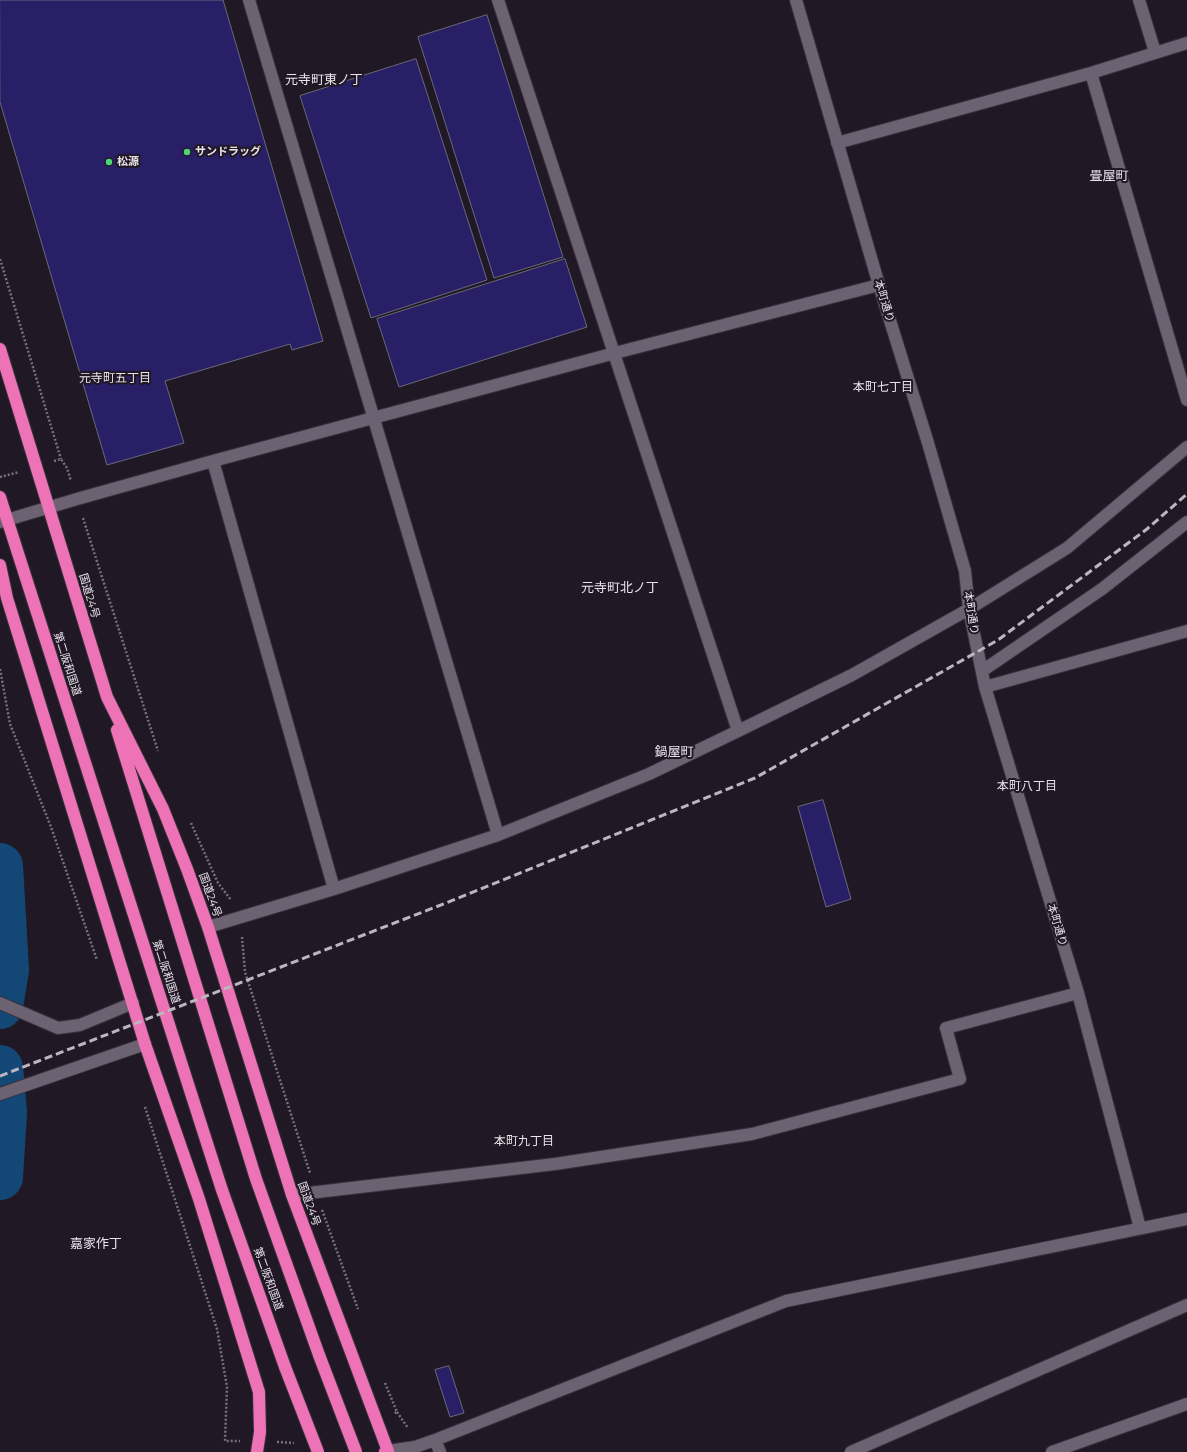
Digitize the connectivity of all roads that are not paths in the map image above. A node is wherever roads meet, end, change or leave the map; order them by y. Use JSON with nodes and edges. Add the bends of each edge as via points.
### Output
{"nodes":[{"id":1,"x":249,"y":0,"type":"edge"},
{"id":2,"x":498,"y":0,"type":"edge"},
{"id":3,"x":796,"y":0,"type":"edge"},
{"id":4,"x":1139,"y":0,"type":"edge"},
{"id":5,"x":1187,"y":43,"type":"edge"},
{"id":6,"x":1155,"y":52,"type":"junction"},
{"id":7,"x":1091,"y":73,"type":"junction"},
{"id":8,"x":837,"y":143,"type":"junction"},
{"id":9,"x":879,"y":285,"type":"junction"},
{"id":10,"x":0,"y":349,"type":"edge"},
{"id":11,"x":615,"y":354,"type":"junction"},
{"id":12,"x":1187,"y":400,"type":"edge"},
{"id":13,"x":373,"y":420,"type":"junction"},
{"id":14,"x":1187,"y":447,"type":"edge"},
{"id":15,"x":213,"y":461,"type":"junction"},
{"id":16,"x":0,"y":497,"type":"edge"},
{"id":17,"x":48,"y":507,"type":"junction"},
{"id":18,"x":4,"y":521,"type":"edge"},
{"id":19,"x":1187,"y":522,"type":"edge"},
{"id":20,"x":0,"y":565,"type":"edge"},
{"id":21,"x":969,"y":609,"type":"junction"},
{"id":22,"x":1187,"y":631,"type":"edge"},
{"id":23,"x":982,"y":671,"type":"junction"},
{"id":24,"x":985,"y":687,"type":"junction"},
{"id":25,"x":107,"y":697,"type":"junction"},
{"id":26,"x":738,"y":731,"type":"junction"},
{"id":27,"x":498,"y":835,"type":"junction"},
{"id":28,"x":334,"y":889,"type":"junction"},
{"id":29,"x":208,"y":927,"type":"junction"},
{"id":30,"x":1078,"y":993,"type":"junction"},
{"id":31,"x":0,"y":1003,"type":"edge"},
{"id":32,"x":132,"y":1003,"type":"junction"},
{"id":33,"x":145,"y":1044,"type":"junction"},
{"id":34,"x":0,"y":1094,"type":"edge"},
{"id":35,"x":292,"y":1195,"type":"junction"},
{"id":36,"x":1187,"y":1219,"type":"edge"},
{"id":37,"x":1140,"y":1228,"type":"junction"},
{"id":38,"x":1187,"y":1305,"type":"edge"},
{"id":39,"x":1187,"y":1404,"type":"edge"},
{"id":40,"x":435,"y":1440,"type":"junction"},
{"id":41,"x":257,"y":1452,"type":"edge"},
{"id":42,"x":318,"y":1452,"type":"edge"},
{"id":43,"x":356,"y":1452,"type":"edge"},
{"id":44,"x":387,"y":1452,"type":"edge"},
{"id":45,"x":440,"y":1452,"type":"edge"},
{"id":46,"x":851,"y":1452,"type":"edge"},
{"id":47,"x":1052,"y":1452,"type":"edge"}],
"edges":[{"from":1,"to":13,"type":"street"},
{"from":2,"to":11,"type":"street"},
{"from":3,"to":8,"type":"street","name":"本町通り"},
{"from":4,"to":6,"type":"street"},
{"from":5,"to":6,"type":"street"},
{"from":6,"to":7,"type":"street"},
{"from":7,"to":8,"type":"street"},
{"from":7,"to":12,"type":"street"},
{"from":8,"to":9,"type":"street","name":"本町通り"},
{"from":9,"to":11,"type":"street"},
{"from":9,"to":21,"type":"street","name":"本町通り","via":[[965,571]]},
{"from":10,"to":17,"type":"highway","name":"国道24号"},
{"from":11,"to":13,"type":"street"},
{"from":11,"to":26,"type":"street"},
{"from":13,"to":15,"type":"street"},
{"from":13,"to":27,"type":"street"},
{"from":14,"to":21,"type":"street","via":[[1067,548]]},
{"from":15,"to":17,"type":"street"},
{"from":15,"to":28,"type":"street"},
{"from":16,"to":18,"type":"highway","name":"第二阪和国道"},
{"from":17,"to":18,"type":"street"},
{"from":17,"to":25,"type":"highway","name":"国道24号"},
{"from":18,"to":42,"type":"highway","name":"第二阪和国道","bridge":true,"via":[[220,1182],[285,1367]]},
{"from":19,"to":23,"type":"street","via":[[1102,589]]},
{"from":20,"to":32,"type":"highway","via":[[7,598]]},
{"from":21,"to":23,"type":"street","name":"本町通り"},
{"from":21,"to":26,"type":"street","via":[[852,675]]},
{"from":22,"to":24,"type":"street"},
{"from":23,"to":24,"type":"street","name":"本町通り"},
{"from":24,"to":30,"type":"street","name":"本町通り"},
{"from":25,"to":29,"type":"highway","name":"国道24号","via":[[163,809]]},
{"from":25,"to":43,"type":"highway","name":"第二阪和国道","bridge":true,"via":[[256,1179]]},
{"from":26,"to":27,"type":"street","via":[[649,774]]},
{"from":27,"to":28,"type":"street"},
{"from":28,"to":29,"type":"street"},
{"from":29,"to":35,"type":"highway","name":"国道24号"},
{"from":30,"to":35,"type":"street","via":[[946,1028],[960,1079],[752,1134],[555,1164]]},
{"from":30,"to":37,"type":"street","name":"本町通り"},
{"from":31,"to":32,"type":"street","via":[[58,1028],[80,1025]]},
{"from":32,"to":33,"type":"highway"},
{"from":33,"to":34,"type":"street"},
{"from":33,"to":41,"type":"highway","via":[[200,1199],[259,1392],[260,1432]]},
{"from":35,"to":44,"type":"highway","name":"国道24号"},
{"from":36,"to":37,"type":"street"},
{"from":37,"to":40,"type":"street","via":[[786,1301]]},
{"from":38,"to":46,"type":"street"},
{"from":39,"to":47,"type":"street"},
{"from":40,"to":44,"type":"street"},
{"from":40,"to":45,"type":"street"}]}
